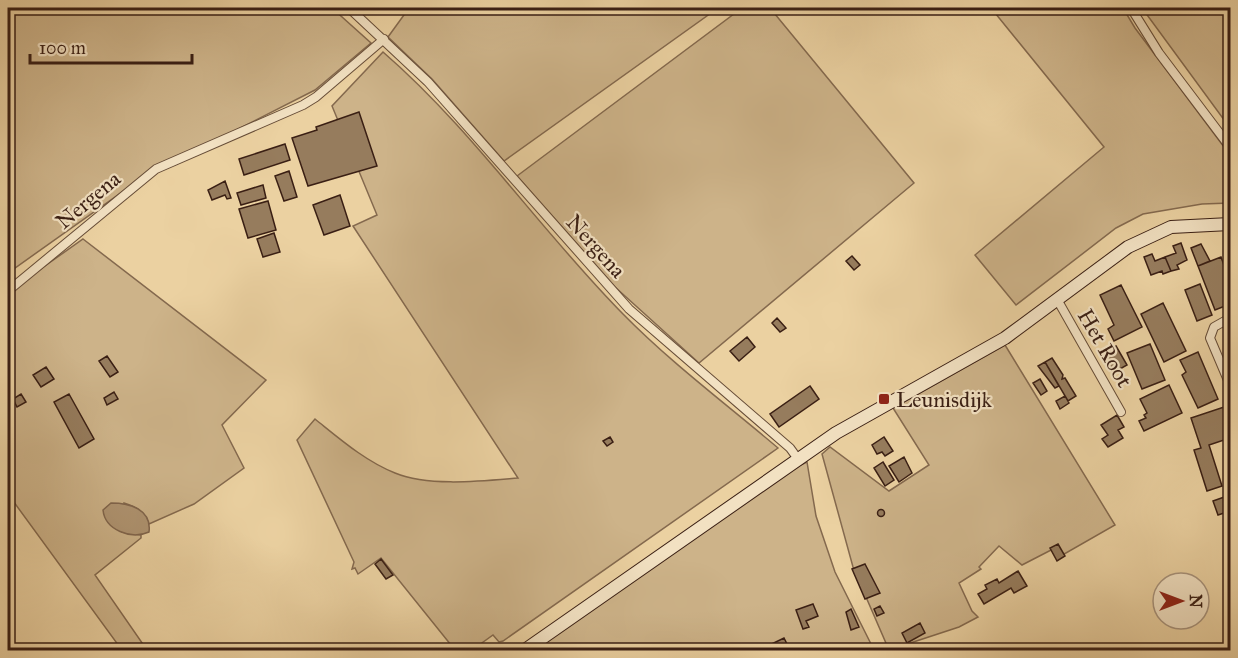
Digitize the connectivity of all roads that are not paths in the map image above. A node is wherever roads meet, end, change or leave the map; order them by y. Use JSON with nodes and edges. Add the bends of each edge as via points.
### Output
{"nodes":[{"id":1,"x":348,"y":8,"type":"edge"},
{"id":2,"x":1131,"y":8,"type":"edge"},
{"id":3,"x":384,"y":39,"type":"junction"},
{"id":4,"x":1230,"y":147,"type":"edge"},
{"id":5,"x":1230,"y":224,"type":"edge"},
{"id":6,"x":8,"y":291,"type":"edge"},
{"id":7,"x":1058,"y":301,"type":"junction"},
{"id":8,"x":1230,"y":318,"type":"edge"},
{"id":9,"x":1230,"y":385,"type":"edge"},
{"id":10,"x":1121,"y":412,"type":"dead end"},
{"id":11,"x":798,"y":459,"type":"junction"},
{"id":12,"x":525,"y":651,"type":"edge"}],
"edges":[{"from":1,"to":3,"type":"street","name":"Nergena"},
{"from":2,"to":4,"type":"street","via":[[1159,53]]},
{"from":3,"to":6,"type":"street","name":"Nergena","via":[[303,105],[156,169]]},
{"from":3,"to":11,"type":"street","name":"Nergena","via":[[428,82],[629,309]]},
{"from":5,"to":7,"type":"street","via":[[1184,225],[1150,235],[1110,259]]},
{"from":7,"to":10,"type":"street","name":"Het Root"},
{"from":7,"to":11,"type":"street","via":[[1005,338],[869,412]]},
{"from":8,"to":9,"type":"street","via":[[1214,327],[1210,338]]},
{"from":11,"to":12,"type":"street"}]}
